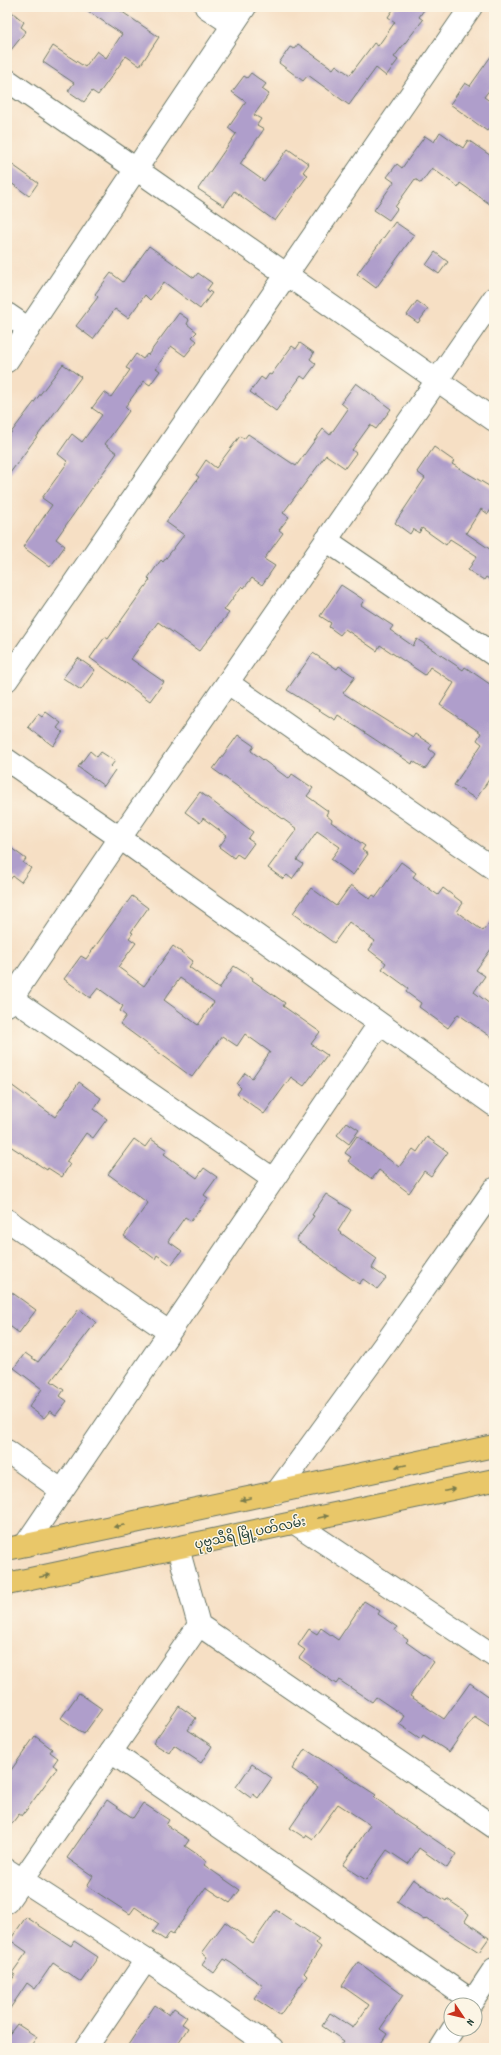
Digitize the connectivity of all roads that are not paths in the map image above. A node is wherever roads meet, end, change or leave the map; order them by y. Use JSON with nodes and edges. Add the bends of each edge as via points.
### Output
{"nodes":[{"id":1,"x":206,"y":7,"type":"edge"},
{"id":2,"x":245,"y":7,"type":"edge"},
{"id":3,"x":471,"y":7,"type":"edge"},
{"id":4,"x":233,"y":25,"type":"junction"},
{"id":5,"x":7,"y":80,"type":"edge"},
{"id":6,"x":136,"y":168,"type":"junction"},
{"id":7,"x":287,"y":274,"type":"junction"},
{"id":8,"x":494,"y":298,"type":"edge"},
{"id":9,"x":7,"y":314,"type":"edge"},
{"id":10,"x":28,"y":329,"type":"junction"},
{"id":11,"x":7,"y":361,"type":"edge"},
{"id":12,"x":437,"y":380,"type":"junction"},
{"id":13,"x":494,"y":420,"type":"edge"},
{"id":14,"x":326,"y":540,"type":"junction"},
{"id":15,"x":494,"y":655,"type":"edge"},
{"id":16,"x":7,"y":680,"type":"edge"},
{"id":17,"x":228,"y":683,"type":"junction"},
{"id":18,"x":7,"y":760,"type":"edge"},
{"id":19,"x":120,"y":838,"type":"junction"},
{"id":20,"x":494,"y":869,"type":"edge"},
{"id":21,"x":10,"y":1001,"type":"edge"},
{"id":22,"x":379,"y":1024,"type":"junction"},
{"id":23,"x":494,"y":1105,"type":"edge"},
{"id":24,"x":273,"y":1179,"type":"junction"},
{"id":25,"x":494,"y":1189,"type":"edge"},
{"id":26,"x":7,"y":1220,"type":"edge"},
{"id":27,"x":169,"y":1332,"type":"junction"},
{"id":28,"x":494,"y":1446,"type":"edge"},
{"id":29,"x":7,"y":1451,"type":"edge"},
{"id":30,"x":494,"y":1480,"type":"edge"},
{"id":31,"x":61,"y":1490,"type":"junction"},
{"id":32,"x":276,"y":1493,"type":"junction"},
{"id":33,"x":296,"y":1523,"type":"junction"},
{"id":34,"x":16,"y":1547,"type":"edge"},
{"id":35,"x":178,"y":1548,"type":"junction"},
{"id":36,"x":7,"y":1584,"type":"edge"},
{"id":37,"x":199,"y":1625,"type":"junction"},
{"id":38,"x":494,"y":1656,"type":"edge"},
{"id":39,"x":111,"y":1752,"type":"junction"},
{"id":40,"x":494,"y":1827,"type":"edge"},
{"id":41,"x":14,"y":1875,"type":"edge"},
{"id":42,"x":7,"y":1902,"type":"edge"},
{"id":43,"x":146,"y":1960,"type":"junction"},
{"id":44,"x":494,"y":1969,"type":"edge"},
{"id":45,"x":462,"y":1997,"type":"edge"},
{"id":46,"x":475,"y":1997,"type":"edge"},
{"id":47,"x":449,"y":2037,"type":"edge"},
{"id":48,"x":264,"y":2046,"type":"edge"},
{"id":49,"x":86,"y":2048,"type":"edge"},
{"id":50,"x":441,"y":2048,"type":"edge"}],
"edges":[{"from":1,"to":4,"type":"street"},
{"from":2,"to":4,"type":"street"},
{"from":3,"to":7,"type":"street"},
{"from":4,"to":6,"type":"street"},
{"from":5,"to":6,"type":"street"},
{"from":6,"to":7,"type":"street"},
{"from":6,"to":10,"type":"street"},
{"from":7,"to":12,"type":"street"},
{"from":7,"to":16,"type":"street"},
{"from":8,"to":12,"type":"street"},
{"from":9,"to":10,"type":"street"},
{"from":10,"to":11,"type":"street"},
{"from":12,"to":13,"type":"street"},
{"from":12,"to":14,"type":"street"},
{"from":14,"to":15,"type":"street"},
{"from":14,"to":17,"type":"street"},
{"from":17,"to":19,"type":"street"},
{"from":17,"to":20,"type":"street"},
{"from":18,"to":19,"type":"street"},
{"from":19,"to":21,"type":"street"},
{"from":19,"to":22,"type":"street"},
{"from":21,"to":24,"type":"street"},
{"from":22,"to":23,"type":"street"},
{"from":22,"to":24,"type":"street"},
{"from":24,"to":27,"type":"street"},
{"from":25,"to":32,"type":"street"},
{"from":26,"to":27,"type":"street"},
{"from":27,"to":31,"type":"street"},
{"from":28,"to":32,"type":"main road","one_way":true},
{"from":29,"to":31,"type":"street"},
{"from":33,"to":30,"type":"main road","name":"ပုဗ္ဗသီရိ မြို့ပတ်လမ်း","one_way":true},
{"from":31,"to":34,"type":"street"},
{"from":32,"to":34,"type":"main road","one_way":true},
{"from":33,"to":35,"type":"main road","name":"ပုဗ္ဗသီရိ မြို့ပတ်လမ်း"},
{"from":33,"to":38,"type":"street"},
{"from":36,"to":35,"type":"main road","name":"ပုဗ္ဗသီရိ မြို့ပတ်လမ်း","one_way":true},
{"from":35,"to":37,"type":"street"},
{"from":37,"to":39,"type":"street"},
{"from":37,"to":40,"type":"street"},
{"from":39,"to":41,"type":"street"},
{"from":39,"to":45,"type":"street"},
{"from":41,"to":42,"type":"street"},
{"from":41,"to":43,"type":"street"},
{"from":43,"to":48,"type":"street"},
{"from":43,"to":49,"type":"street"},
{"from":44,"to":46,"type":"street"},
{"from":47,"to":50,"type":"street"}]}
